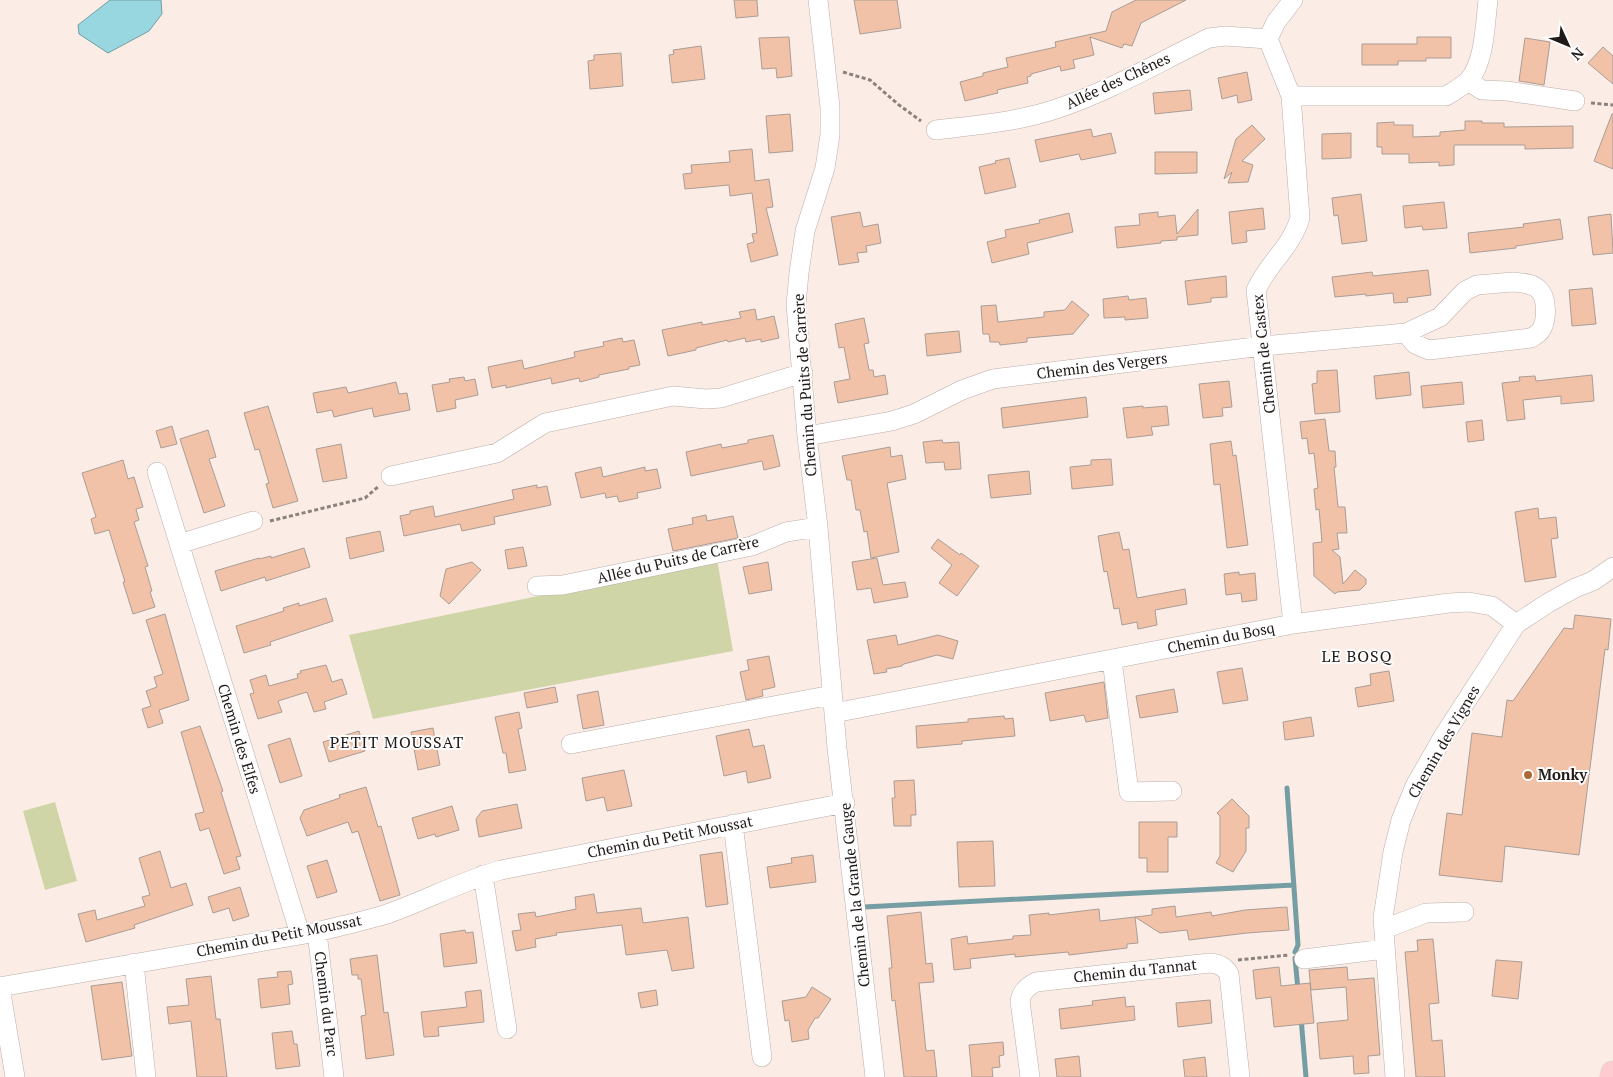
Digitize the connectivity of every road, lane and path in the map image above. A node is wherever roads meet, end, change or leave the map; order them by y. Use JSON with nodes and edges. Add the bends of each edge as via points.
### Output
{"nodes":[{"id":1,"x":818,"y":0,"type":"edge"},
{"id":2,"x":1293,"y":0,"type":"edge"},
{"id":3,"x":1488,"y":0,"type":"edge"},
{"id":4,"x":1268,"y":39,"type":"junction"},
{"id":5,"x":825,"y":69,"type":"junction"},
{"id":6,"x":1468,"y":81,"type":"junction"},
{"id":7,"x":1291,"y":96,"type":"junction"},
{"id":8,"x":1575,"y":101,"type":"dead end"},
{"id":9,"x":936,"y":130,"type":"joint"},
{"id":10,"x":1406,"y":333,"type":"junction"},
{"id":11,"x":1263,"y":346,"type":"junction"},
{"id":12,"x":803,"y":373,"type":"junction"},
{"id":13,"x":806,"y":436,"type":"junction"},
{"id":14,"x":157,"y":472,"type":"dead end"},
{"id":15,"x":391,"y":476,"type":"joint"},
{"id":16,"x":252,"y":521,"type":"joint"},
{"id":17,"x":818,"y":527,"type":"junction"},
{"id":18,"x":179,"y":544,"type":"junction"},
{"id":19,"x":1613,"y":567,"type":"edge"},
{"id":20,"x":1593,"y":580,"type":"junction"},
{"id":21,"x":1613,"y":583,"type":"edge"},
{"id":22,"x":537,"y":586,"type":"dead end"},
{"id":23,"x":1293,"y":624,"type":"junction"},
{"id":24,"x":1516,"y":624,"type":"junction"},
{"id":25,"x":1112,"y":660,"type":"junction"},
{"id":26,"x":833,"y":704,"type":"junction"},
{"id":27,"x":571,"y":744,"type":"dead end"},
{"id":28,"x":1172,"y":791,"type":"dead end"},
{"id":29,"x":845,"y":803,"type":"junction"},
{"id":30,"x":733,"y":824,"type":"junction"},
{"id":31,"x":483,"y":875,"type":"junction"},
{"id":32,"x":1464,"y":912,"type":"dead end"},
{"id":33,"x":1384,"y":929,"type":"junction"},
{"id":34,"x":308,"y":933,"type":"junction"},
{"id":35,"x":1385,"y":949,"type":"junction"},
{"id":36,"x":1304,"y":958,"type":"joint"},
{"id":37,"x":134,"y":963,"type":"junction"},
{"id":38,"x":1225,"y":968,"type":"junction"},
{"id":39,"x":0,"y":987,"type":"edge"},
{"id":40,"x":507,"y":1029,"type":"dead end"},
{"id":41,"x":762,"y":1058,"type":"dead end"},
{"id":42,"x":1613,"y":1073,"type":"edge"},
{"id":43,"x":15,"y":1077,"type":"edge"},
{"id":44,"x":146,"y":1077,"type":"edge"},
{"id":45,"x":334,"y":1077,"type":"edge"},
{"id":46,"x":874,"y":1077,"type":"edge"},
{"id":47,"x":1030,"y":1077,"type":"edge"},
{"id":48,"x":1240,"y":1077,"type":"edge"},
{"id":49,"x":1394,"y":1077,"type":"edge"},
{"id":50,"x":1612,"y":1077,"type":"edge"}],
"edges":[{"from":1,"to":5,"type":"street","name":"Chemin du Puits de Carrère"},
{"from":2,"to":4,"type":"street"},
{"from":3,"to":6,"type":"street","via":[[1480,58]]},
{"from":4,"to":7,"type":"street","name":"Chemin de Castex"},
{"from":4,"to":9,"type":"street","name":"Allée des Chênes","via":[[1209,38],[1114,86],[1056,109],[1004,122]]},
{"from":5,"to":9,"type":"path","via":[[870,80],[904,109]]},
{"from":5,"to":12,"type":"street","name":"Chemin du Puits de Carrère","via":[[830,107],[828,153],[806,231],[796,305]]},
{"from":6,"to":7,"type":"street","via":[[1446,96]]},
{"from":6,"to":8,"type":"street","via":[[1482,90]]},
{"from":7,"to":11,"type":"street","name":"Chemin de Castex","via":[[1300,218],[1296,232],[1261,278],[1256,290]]},
{"from":10,"to":10,"type":"street","name":"Chemin des Vergers","via":[[1415,344],[1429,350],[1531,338],[1543,327],[1544,300],[1541,291],[1532,285],[1513,282],[1477,285],[1465,290],[1440,317]]},
{"from":10,"to":11,"type":"street","name":"Chemin des Vergers"},
{"from":11,"to":13,"type":"street","name":"Chemin des Vergers","via":[[993,379],[914,414]]},
{"from":11,"to":23,"type":"street","name":"Chemin de Castex"},
{"from":12,"to":13,"type":"street","name":"Chemin du Puits de Carrère"},
{"from":12,"to":15,"type":"street","via":[[721,398],[673,396],[545,423],[497,454]]},
{"from":13,"to":17,"type":"street","name":"Chemin du Puits de Carrère"},
{"from":14,"to":18,"type":"street","name":"Chemin des Elfes"},
{"from":15,"to":16,"type":"path","via":[[365,498],[273,521]]},
{"from":16,"to":18,"type":"street"},
{"from":17,"to":22,"type":"street","name":"Allée du Puits de Carrère","via":[[786,532],[752,546],[563,585]]},
{"from":17,"to":26,"type":"street","name":"Chemin du Puits de Carrère"},
{"from":18,"to":34,"type":"street","name":"Chemin des Elfes"},
{"from":19,"to":20,"type":"street"},
{"from":20,"to":21,"type":"street"},
{"from":20,"to":24,"type":"street"},
{"from":23,"to":24,"type":"street","name":"Chemin du Bosq","via":[[1469,602],[1492,606]]},
{"from":23,"to":25,"type":"street","name":"Chemin du Bosq"},
{"from":24,"to":33,"type":"street","name":"Chemin des Vignes","via":[[1415,786],[1401,820],[1393,852]]},
{"from":25,"to":26,"type":"street","name":"Chemin du Bosq"},
{"from":25,"to":28,"type":"street","via":[[1129,792]]},
{"from":26,"to":27,"type":"street","name":"Chemin du Bosq"},
{"from":26,"to":29,"type":"street","name":"Chemin de la Grande Gauge"},
{"from":29,"to":30,"type":"street","name":"Chemin du Petit Moussat"},
{"from":29,"to":46,"type":"street","name":"Chemin de la Grande Gauge"},
{"from":30,"to":31,"type":"street","name":"Chemin du Petit Moussat"},
{"from":30,"to":41,"type":"street"},
{"from":31,"to":34,"type":"street","name":"Chemin du Petit Moussat","via":[[388,913]]},
{"from":31,"to":40,"type":"street"},
{"from":32,"to":33,"type":"street","via":[[1426,913]]},
{"from":33,"to":35,"type":"street","name":"Chemin des Vignes"},
{"from":34,"to":37,"type":"street","name":"Chemin du Petit Moussat"},
{"from":34,"to":45,"type":"street","name":"Chemin du Parc"},
{"from":35,"to":36,"type":"street"},
{"from":35,"to":49,"type":"street","name":"Chemin des Vignes"},
{"from":36,"to":38,"type":"path","via":[[1296,954],[1239,960]]},
{"from":37,"to":39,"type":"street","name":"Chemin du Petit Moussat"},
{"from":37,"to":44,"type":"street"},
{"from":38,"to":47,"type":"street","name":"Chemin du Tannat","via":[[1210,963],[1042,981],[1027,986],[1020,1001]]},
{"from":38,"to":48,"type":"street","via":[[1229,974]]},
{"from":39,"to":43,"type":"street"},
{"from":42,"to":50,"type":"main road"}]}
